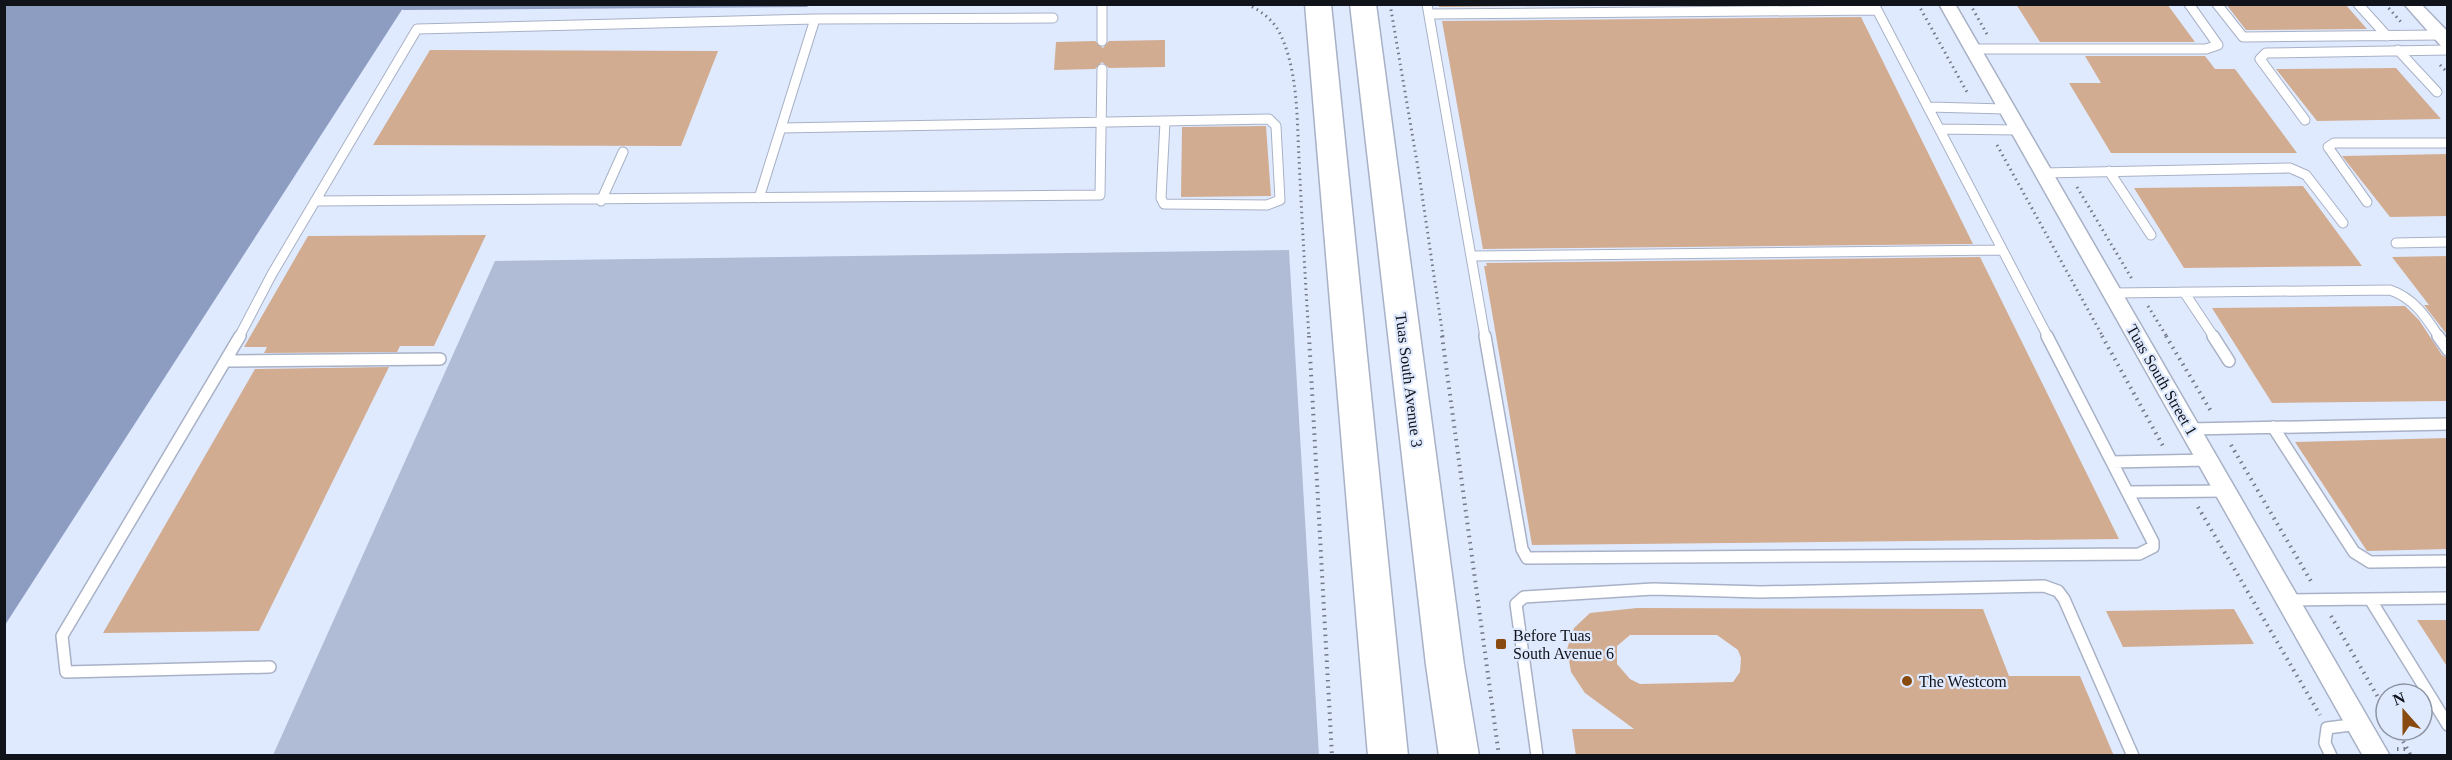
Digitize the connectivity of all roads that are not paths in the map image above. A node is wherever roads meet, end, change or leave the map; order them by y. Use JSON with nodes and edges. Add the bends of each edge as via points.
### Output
{"nodes":[{"id":1,"x":1102,"y":4,"type":"edge"},
{"id":2,"x":1294,"y":4,"type":"edge"},
{"id":3,"x":1318,"y":4,"type":"edge"},
{"id":4,"x":1363,"y":4,"type":"edge"},
{"id":5,"x":1947,"y":4,"type":"edge"},
{"id":6,"x":2189,"y":4,"type":"edge"},
{"id":7,"x":2217,"y":4,"type":"edge"},
{"id":8,"x":2358,"y":4,"type":"edge"},
{"id":9,"x":2412,"y":4,"type":"edge"},
{"id":10,"x":1876,"y":7,"type":"edge"},
{"id":11,"x":1428,"y":9,"type":"edge"},
{"id":12,"x":1053,"y":18,"type":"dead end"},
{"id":13,"x":815,"y":19,"type":"junction"},
{"id":14,"x":2388,"y":36,"type":"junction"},
{"id":15,"x":1322,"y":37,"type":"junction"},
{"id":16,"x":1102,"y":41,"type":"dead end"},
{"id":17,"x":2445,"y":43,"type":"edge"},
{"id":18,"x":1970,"y":49,"type":"junction"},
{"id":19,"x":2398,"y":50,"type":"junction"},
{"id":20,"x":1102,"y":69,"type":"dead end"},
{"id":21,"x":2437,"y":92,"type":"dead end"},
{"id":22,"x":1929,"y":107,"type":"junction"},
{"id":23,"x":2005,"y":109,"type":"junction"},
{"id":24,"x":2305,"y":120,"type":"dead end"},
{"id":25,"x":1165,"y":122,"type":"junction"},
{"id":26,"x":1101,"y":123,"type":"junction"},
{"id":27,"x":781,"y":128,"type":"junction"},
{"id":28,"x":1941,"y":129,"type":"junction"},
{"id":29,"x":2018,"y":130,"type":"junction"},
{"id":30,"x":2448,"y":143,"type":"edge"},
{"id":31,"x":623,"y":152,"type":"dead end"},
{"id":32,"x":2109,"y":171,"type":"junction"},
{"id":33,"x":2043,"y":173,"type":"junction"},
{"id":34,"x":759,"y":198,"type":"junction"},
{"id":35,"x":315,"y":201,"type":"junction"},
{"id":36,"x":601,"y":201,"type":"junction"},
{"id":37,"x":2367,"y":202,"type":"dead end"},
{"id":38,"x":2343,"y":223,"type":"dead end"},
{"id":39,"x":2151,"y":235,"type":"dead end"},
{"id":40,"x":2448,"y":242,"type":"edge"},
{"id":41,"x":2396,"y":243,"type":"dead end"},
{"id":42,"x":2002,"y":250,"type":"junction"},
{"id":43,"x":1471,"y":256,"type":"junction"},
{"id":44,"x":2184,"y":292,"type":"junction"},
{"id":45,"x":2113,"y":293,"type":"junction"},
{"id":46,"x":2448,"y":350,"type":"edge"},
{"id":47,"x":440,"y":359,"type":"dead end"},
{"id":48,"x":227,"y":361,"type":"junction"},
{"id":49,"x":2229,"y":362,"type":"dead end"},
{"id":50,"x":2448,"y":424,"type":"edge"},
{"id":51,"x":2273,"y":427,"type":"junction"},
{"id":52,"x":2190,"y":429,"type":"junction"},
{"id":53,"x":2208,"y":460,"type":"junction"},
{"id":54,"x":2112,"y":462,"type":"junction"},
{"id":55,"x":2226,"y":491,"type":"junction"},
{"id":56,"x":2127,"y":492,"type":"junction"},
{"id":57,"x":2448,"y":561,"type":"edge"},
{"id":58,"x":2448,"y":598,"type":"edge"},
{"id":59,"x":2370,"y":599,"type":"junction"},
{"id":60,"x":2288,"y":600,"type":"junction"},
{"id":61,"x":270,"y":667,"type":"dead end"},
{"id":62,"x":2359,"y":724,"type":"junction"},
{"id":63,"x":2448,"y":725,"type":"edge"},
{"id":64,"x":1388,"y":756,"type":"edge"},
{"id":65,"x":1459,"y":756,"type":"edge"},
{"id":66,"x":1537,"y":756,"type":"edge"},
{"id":67,"x":2133,"y":756,"type":"edge"},
{"id":68,"x":2331,"y":756,"type":"edge"},
{"id":69,"x":2377,"y":756,"type":"edge"}],
"edges":[{"from":1,"to":16,"type":"lane"},
{"from":2,"to":15,"type":"main road"},
{"from":3,"to":15,"type":"main road"},
{"from":4,"to":65,"type":"main road","name":"Tuas South Avenue 3"},
{"from":5,"to":18,"type":"street","name":"Tuas South Street 1"},
{"from":6,"to":18,"type":"lane","via":[[2218,45],[2206,49]]},
{"from":7,"to":14,"type":"lane","via":[[2242,37]]},
{"from":8,"to":14,"type":"lane"},
{"from":9,"to":17,"type":"street"},
{"from":10,"to":11,"type":"lane"},
{"from":10,"to":22,"type":"lane"},
{"from":11,"to":43,"type":"lane"},
{"from":12,"to":13,"type":"lane"},
{"from":13,"to":27,"type":"lane"},
{"from":13,"to":35,"type":"lane","via":[[417,29]]},
{"from":14,"to":17,"type":"lane"},
{"from":15,"to":64,"type":"main road"},
{"from":17,"to":19,"type":"lane"},
{"from":18,"to":23,"type":"street","name":"Tuas South Street 1"},
{"from":19,"to":21,"type":"lane"},
{"from":19,"to":24,"type":"lane","via":[[2266,53],[2260,58]]},
{"from":20,"to":26,"type":"lane"},
{"from":22,"to":23,"type":"lane"},
{"from":22,"to":28,"type":"lane"},
{"from":23,"to":29,"type":"street","name":"Tuas South Street 1"},
{"from":25,"to":25,"type":"lane","via":[[1161,198],[1164,204],[1267,205],[1280,200],[1276,123],[1269,119]]},
{"from":25,"to":26,"type":"lane"},
{"from":26,"to":27,"type":"lane"},
{"from":26,"to":34,"type":"lane","via":[[1100,195]]},
{"from":27,"to":34,"type":"lane"},
{"from":28,"to":29,"type":"lane"},
{"from":28,"to":42,"type":"lane"},
{"from":29,"to":33,"type":"street","name":"Tuas South Street 1"},
{"from":30,"to":37,"type":"lane","via":[[2334,143],[2328,147]]},
{"from":31,"to":36,"type":"lane"},
{"from":32,"to":33,"type":"lane"},
{"from":32,"to":38,"type":"lane","via":[[2290,168],[2306,175]]},
{"from":32,"to":39,"type":"lane"},
{"from":33,"to":45,"type":"street","name":"Tuas South Street 1"},
{"from":34,"to":36,"type":"lane"},
{"from":35,"to":36,"type":"lane"},
{"from":35,"to":48,"type":"lane"},
{"from":40,"to":41,"type":"lane"},
{"from":42,"to":43,"type":"lane"},
{"from":42,"to":54,"type":"lane"},
{"from":43,"to":56,"type":"lane","via":[[1522,549],[1527,558],[2139,554],[2153,547],[2153,542]]},
{"from":44,"to":45,"type":"lane"},
{"from":44,"to":46,"type":"lane","via":[[2401,292],[2412,300]]},
{"from":44,"to":49,"type":"lane"},
{"from":45,"to":52,"type":"street","name":"Tuas South Street 1"},
{"from":47,"to":48,"type":"lane"},
{"from":48,"to":61,"type":"lane","via":[[62,636],[66,672]]},
{"from":50,"to":51,"type":"lane"},
{"from":51,"to":52,"type":"lane"},
{"from":51,"to":57,"type":"lane","via":[[2361,559]]},
{"from":52,"to":53,"type":"street","name":"Tuas South Street 1"},
{"from":53,"to":54,"type":"lane"},
{"from":53,"to":55,"type":"street","name":"Tuas South Street 1"},
{"from":54,"to":56,"type":"lane"},
{"from":55,"to":56,"type":"lane"},
{"from":55,"to":60,"type":"street","name":"Tuas South Street 1"},
{"from":58,"to":59,"type":"lane"},
{"from":59,"to":60,"type":"lane"},
{"from":59,"to":63,"type":"lane"},
{"from":60,"to":62,"type":"street","name":"Tuas South Street 1"},
{"from":62,"to":68,"type":"lane","via":[[2326,728],[2325,743]]},
{"from":62,"to":69,"type":"street","name":"Tuas South Street 1"},
{"from":66,"to":67,"type":"lane","via":[[1516,604],[1524,597],[1653,589],[1761,592],[2044,586],[2058,591],[2064,599]]}]}
